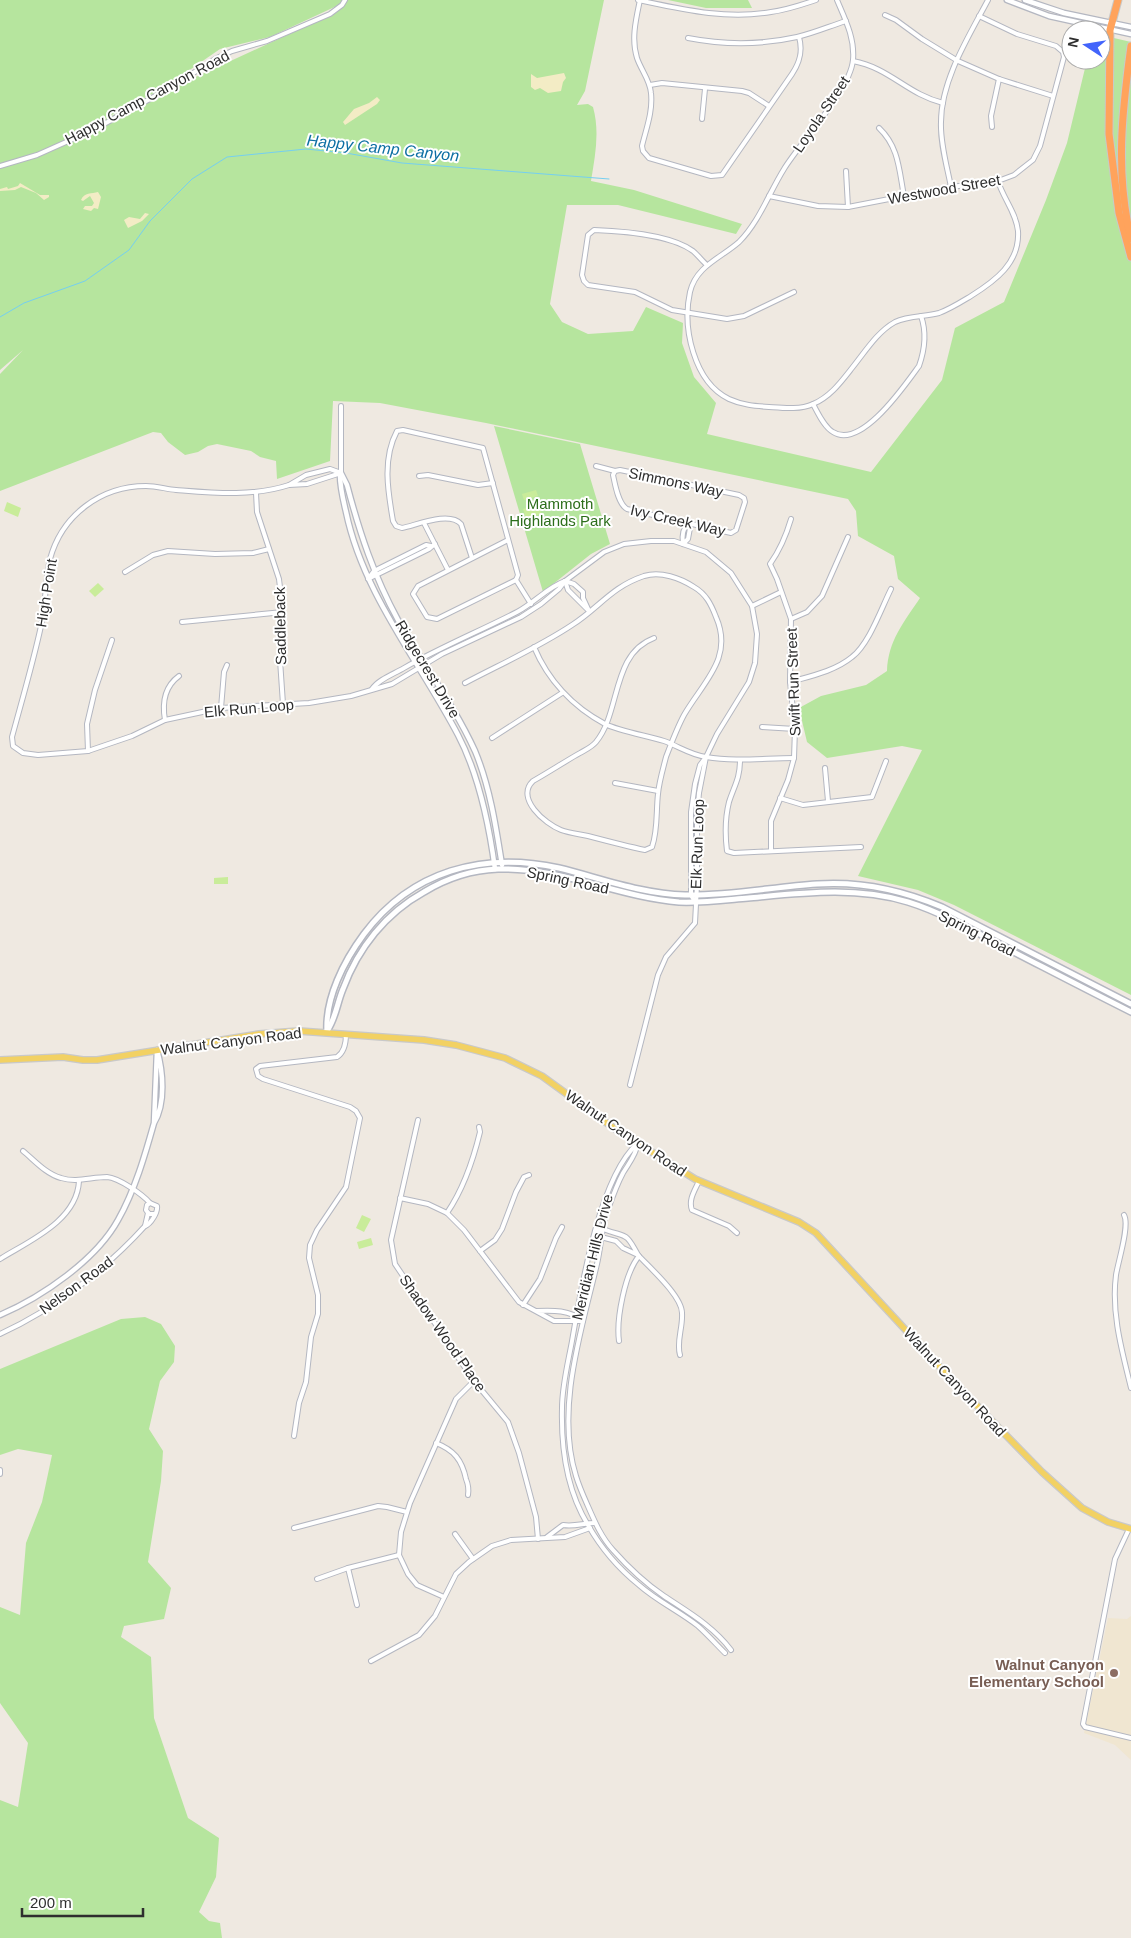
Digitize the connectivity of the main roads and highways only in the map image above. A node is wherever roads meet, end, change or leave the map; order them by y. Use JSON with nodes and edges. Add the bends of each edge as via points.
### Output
{"nodes":[{"id":1,"x":1118,"y":0,"type":"edge"},
{"id":2,"x":1131,"y":46,"type":"edge"},
{"id":3,"x":1131,"y":239,"type":"edge"},
{"id":4,"x":1131,"y":257,"type":"edge"},
{"id":5,"x":1131,"y":1004,"type":"edge"},
{"id":6,"x":1131,"y":1012,"type":"edge"},
{"id":7,"x":327,"y":1032,"type":"junction"},
{"id":8,"x":0,"y":1060,"type":"edge"},
{"id":9,"x":1130,"y":1529,"type":"edge"}],
"edges":[{"from":1,"to":4,"type":"highway","via":[[1110,27],[1111,158],[1119,213]]},
{"from":2,"to":3,"type":"highway","via":[[1120,136],[1123,196]]},
{"from":5,"to":7,"type":"main road","name":"Spring Road","via":[[942,908],[893,891],[826,884],[693,895],[646,890],[543,865],[494,862],[440,874],[409,890],[388,906],[359,941],[342,971],[330,1004]]},
{"from":6,"to":7,"type":"main road","name":"Spring Road","via":[[942,915],[895,898],[827,891],[694,902],[646,897],[544,872],[502,869],[452,878],[424,891],[388,918],[362,949],[342,990],[334,1022]]},
{"from":7,"to":8,"type":"main road","name":"Walnut Canyon Road","via":[[278,1032],[97,1060],[63,1057]]},
{"from":7,"to":9,"type":"main road","name":"Walnut Canyon Road","via":[[442,1042],[517,1063],[699,1181],[799,1222],[816,1233],[951,1380],[1042,1472],[1082,1508]]}]}
